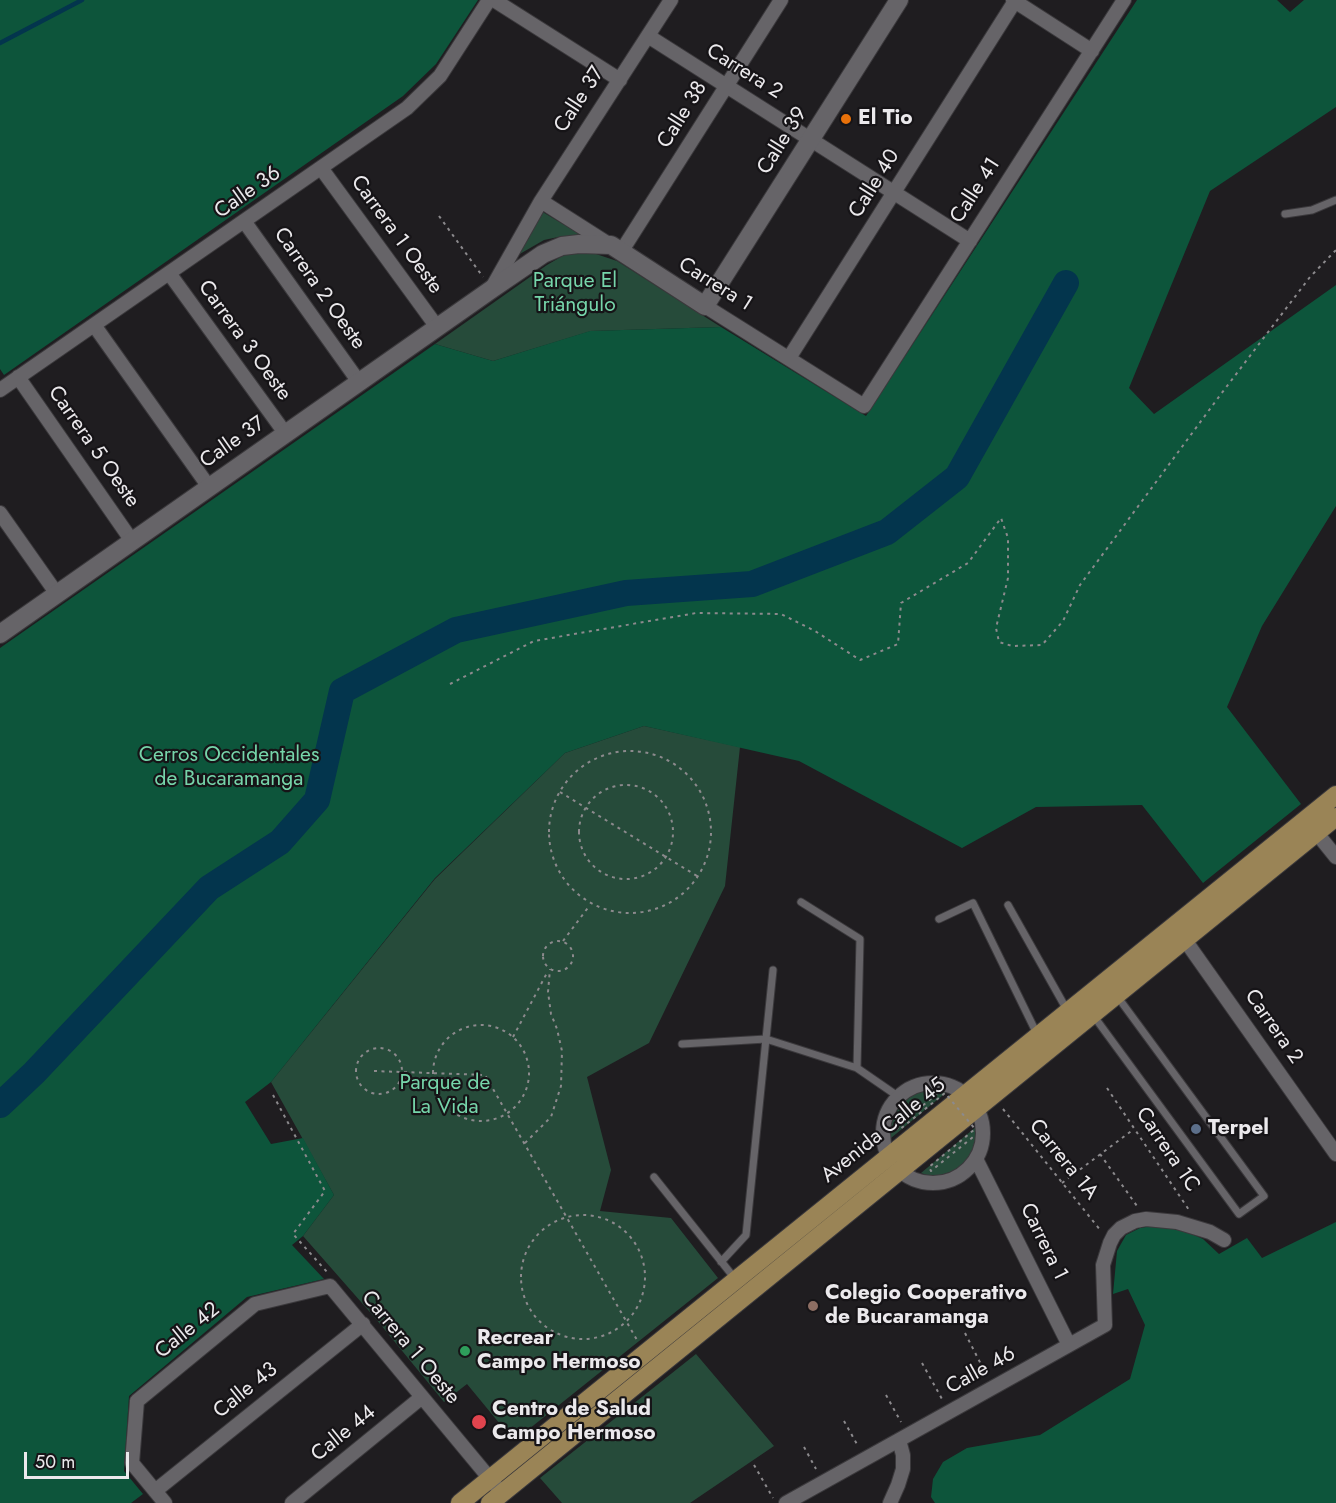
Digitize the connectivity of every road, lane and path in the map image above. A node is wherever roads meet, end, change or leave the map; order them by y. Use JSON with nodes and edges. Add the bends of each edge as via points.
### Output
{"nodes":[{"id":1,"x":489,"y":0,"type":"edge"},
{"id":2,"x":494,"y":0,"type":"edge"},
{"id":3,"x":781,"y":0,"type":"edge"},
{"id":4,"x":899,"y":0,"type":"edge"},
{"id":5,"x":1124,"y":0,"type":"edge"},
{"id":6,"x":1014,"y":1,"type":"edge"},
{"id":7,"x":667,"y":2,"type":"edge"},
{"id":8,"x":648,"y":36,"type":"junction"},
{"id":9,"x":1092,"y":51,"type":"junction"},
{"id":10,"x":620,"y":80,"type":"junction"},
{"id":11,"x":726,"y":86,"type":"junction"},
{"id":12,"x":810,"y":140,"type":"junction"},
{"id":13,"x":321,"y":168,"type":"junction"},
{"id":14,"x":894,"y":193,"type":"junction"},
{"id":15,"x":1336,"y":200,"type":"edge"},
{"id":16,"x":541,"y":201,"type":"junction"},
{"id":17,"x":1285,"y":214,"type":"dead end"},
{"id":18,"x":438,"y":216,"type":"dead end"},
{"id":19,"x":244,"y":221,"type":"junction"},
{"id":20,"x":970,"y":240,"type":"junction"},
{"id":21,"x":616,"y":249,"type":"junction"},
{"id":22,"x":1336,"y":250,"type":"edge"},
{"id":23,"x":169,"y":273,"type":"junction"},
{"id":24,"x":492,"y":288,"type":"junction"},
{"id":25,"x":705,"y":306,"type":"junction"},
{"id":26,"x":94,"y":325,"type":"junction"},
{"id":27,"x":437,"y":327,"type":"junction"},
{"id":28,"x":789,"y":358,"type":"junction"},
{"id":29,"x":18,"y":377,"type":"junction"},
{"id":30,"x":359,"y":382,"type":"junction"},
{"id":31,"x":0,"y":390,"type":"edge"},
{"id":32,"x":864,"y":406,"type":"joint"},
{"id":33,"x":285,"y":434,"type":"junction"},
{"id":34,"x":209,"y":487,"type":"junction"},
{"id":35,"x":0,"y":513,"type":"edge"},
{"id":36,"x":132,"y":541,"type":"junction"},
{"id":37,"x":57,"y":594,"type":"junction"},
{"id":38,"x":0,"y":634,"type":"edge"},
{"id":39,"x":450,"y":684,"type":"dead end"},
{"id":40,"x":560,"y":792,"type":"junction"},
{"id":41,"x":1336,"y":795,"type":"edge"},
{"id":42,"x":586,"y":808,"type":"junction"},
{"id":43,"x":1336,"y":817,"type":"edge"},
{"id":44,"x":1311,"y":826,"type":"junction"},
{"id":45,"x":666,"y":857,"type":"junction"},
{"id":46,"x":1336,"y":857,"type":"edge"},
{"id":47,"x":697,"y":876,"type":"junction"},
{"id":48,"x":801,"y":902,"type":"dead end"},
{"id":49,"x":591,"y":904,"type":"junction"},
{"id":50,"x":1008,"y":905,"type":"dead end"},
{"id":51,"x":939,"y":919,"type":"dead end"},
{"id":52,"x":1180,"y":933,"type":"junction"},
{"id":53,"x":563,"y":941,"type":"junction"},
{"id":54,"x":550,"y":969,"type":"junction"},
{"id":55,"x":772,"y":970,"type":"dead end"},
{"id":56,"x":1117,"y":996,"type":"junction"},
{"id":57,"x":1068,"y":1012,"type":"junction"},
{"id":58,"x":1093,"y":1015,"type":"junction"},
{"id":59,"x":1038,"y":1036,"type":"junction"},
{"id":60,"x":513,"y":1037,"type":"junction"},
{"id":61,"x":765,"y":1039,"type":"junction"},
{"id":62,"x":682,"y":1044,"type":"dead end"},
{"id":63,"x":857,"y":1068,"type":"junction"},
{"id":64,"x":374,"y":1071,"type":"dead end"},
{"id":65,"x":402,"y":1072,"type":"junction"},
{"id":66,"x":433,"y":1073,"type":"junction"},
{"id":67,"x":1107,"y":1088,"type":"dead end"},
{"id":68,"x":937,"y":1094,"type":"dead end"},
{"id":69,"x":273,"y":1095,"type":"dead end"},
{"id":70,"x":965,"y":1095,"type":"junction"},
{"id":71,"x":993,"y":1096,"type":"junction"},
{"id":72,"x":899,"y":1097,"type":"junction"},
{"id":73,"x":977,"y":1109,"type":"junction"},
{"id":74,"x":507,"y":1112,"type":"junction"},
{"id":75,"x":1134,"y":1129,"type":"junction"},
{"id":76,"x":973,"y":1137,"type":"dead end"},
{"id":77,"x":524,"y":1144,"type":"junction"},
{"id":78,"x":1100,"y":1154,"type":"junction"},
{"id":79,"x":1336,"y":1154,"type":"edge"},
{"id":80,"x":888,"y":1157,"type":"junction"},
{"id":81,"x":976,"y":1159,"type":"junction"},
{"id":82,"x":900,"y":1171,"type":"junction"},
{"id":83,"x":654,"y":1176,"type":"dead end"},
{"id":84,"x":1062,"y":1183,"type":"junction"},
{"id":85,"x":567,"y":1217,"type":"junction"},
{"id":86,"x":1146,"y":1219,"type":"junction"},
{"id":87,"x":1202,"y":1228,"type":"junction"},
{"id":88,"x":1224,"y":1240,"type":"dead end"},
{"id":89,"x":1110,"y":1243,"type":"junction"},
{"id":90,"x":721,"y":1262,"type":"junction"},
{"id":91,"x":736,"y":1280,"type":"junction"},
{"id":92,"x":330,"y":1286,"type":"junction"},
{"id":93,"x":626,"y":1321,"type":"junction"},
{"id":94,"x":363,"y":1324,"type":"junction"},
{"id":95,"x":965,"y":1333,"type":"dead end"},
{"id":96,"x":640,"y":1345,"type":"dead end"},
{"id":97,"x":1069,"y":1345,"type":"junction"},
{"id":98,"x":922,"y":1363,"type":"dead end"},
{"id":99,"x":993,"y":1388,"type":"junction"},
{"id":100,"x":886,"y":1395,"type":"dead end"},
{"id":101,"x":422,"y":1397,"type":"junction"},
{"id":102,"x":950,"y":1412,"type":"junction"},
{"id":103,"x":844,"y":1421,"type":"dead end"},
{"id":104,"x":904,"y":1437,"type":"junction"},
{"id":105,"x":804,"y":1447,"type":"dead end"},
{"id":106,"x":865,"y":1459,"type":"junction"},
{"id":107,"x":754,"y":1465,"type":"dead end"},
{"id":108,"x":490,"y":1479,"type":"junction"},
{"id":109,"x":824,"y":1482,"type":"junction"},
{"id":110,"x":155,"y":1491,"type":"junction"},
{"id":111,"x":496,"y":1498,"type":"edge"},
{"id":112,"x":165,"y":1503,"type":"edge"},
{"id":113,"x":292,"y":1503,"type":"edge"},
{"id":114,"x":460,"y":1503,"type":"edge"},
{"id":115,"x":776,"y":1503,"type":"edge"},
{"id":116,"x":786,"y":1503,"type":"edge"},
{"id":117,"x":890,"y":1503,"type":"edge"}],
"edges":[{"from":1,"to":13,"type":"street","name":"Calle 36","via":[[427,90]]},
{"from":2,"to":10,"type":"street"},
{"from":3,"to":11,"type":"street","name":"Calle 38"},
{"from":4,"to":12,"type":"street","name":"Calle 39"},
{"from":5,"to":9,"type":"street","name":"Calle 41"},
{"from":6,"to":9,"type":"street"},
{"from":6,"to":14,"type":"street","name":"Calle 40"},
{"from":7,"to":8,"type":"street","name":"Calle 37"},
{"from":8,"to":10,"type":"street","name":"Calle 37"},
{"from":8,"to":11,"type":"street","name":"Carrera 2"},
{"from":9,"to":20,"type":"street","name":"Calle 41"},
{"from":10,"to":16,"type":"street","name":"Calle 37"},
{"from":11,"to":12,"type":"street","name":"Carrera 2"},
{"from":11,"to":21,"type":"street","name":"Calle 38"},
{"from":12,"to":14,"type":"street","name":"Carrera 2"},
{"from":12,"to":25,"type":"street","name":"Calle 39"},
{"from":13,"to":19,"type":"street","name":"Calle 36"},
{"from":13,"to":27,"type":"street","name":"Carrera 1 Oeste"},
{"from":14,"to":20,"type":"street","name":"Carrera 2"},
{"from":14,"to":28,"type":"street","name":"Calle 40"},
{"from":15,"to":17,"type":"lane","via":[[1312,210]]},
{"from":16,"to":21,"type":"street","name":"Carrera 1"},
{"from":16,"to":24,"type":"street","name":"Calle 37"},
{"from":18,"to":24,"type":"path"},
{"from":19,"to":23,"type":"street","name":"Calle 36"},
{"from":19,"to":30,"type":"street","name":"Carrera 2 Oeste"},
{"from":20,"to":32,"type":"street","name":"Calle 41"},
{"from":21,"to":24,"type":"street","name":"Calle 37","via":[[562,246]]},
{"from":21,"to":25,"type":"street","name":"Carrera 1"},
{"from":22,"to":39,"type":"path","via":[[1310,277],[1221,394],[1080,585],[1063,621],[1042,645],[1012,646],[999,642],[996,628],[1008,578],[1008,538],[1001,518],[968,563],[901,603],[898,644],[860,660],[781,614],[696,613],[534,641]]},
{"from":23,"to":26,"type":"street","name":"Calle 36"},
{"from":23,"to":33,"type":"street","name":"Carrera 3 Oeste"},
{"from":24,"to":27,"type":"street","name":"Calle 37"},
{"from":25,"to":28,"type":"street","name":"Carrera 1"},
{"from":26,"to":29,"type":"street","name":"Calle 36"},
{"from":26,"to":34,"type":"street"},
{"from":27,"to":30,"type":"street","name":"Calle 37"},
{"from":28,"to":32,"type":"street","name":"Carrera 1"},
{"from":29,"to":31,"type":"street","name":"Calle 36"},
{"from":29,"to":36,"type":"street","name":"Carrera 5 Oeste"},
{"from":30,"to":33,"type":"street","name":"Calle 37"},
{"from":33,"to":34,"type":"street","name":"Calle 37"},
{"from":34,"to":36,"type":"street","name":"Calle 37"},
{"from":35,"to":37,"type":"street"},
{"from":36,"to":37,"type":"street","name":"Calle 37"},
{"from":37,"to":38,"type":"street","name":"Calle 37"},
{"from":40,"to":42,"type":"path"},
{"from":40,"to":47,"type":"path","via":[[584,765],[609,754],[636,751],[663,758],[686,773],[702,794],[711,819],[711,844]]},
{"from":40,"to":49,"type":"path","via":[[552,809],[548,837],[554,863],[569,887]]},
{"from":41,"to":44,"type":"main road","name":"Avenida Calle 45"},
{"from":42,"to":45,"type":"path"},
{"from":42,"to":45,"type":"path","via":[[579,831],[581,846],[600,871],[614,878],[630,879],[646,875]]},
{"from":42,"to":45,"type":"path","via":[[603,791],[617,786],[647,790],[668,810],[673,825],[673,840]]},
{"from":43,"to":44,"type":"main road","name":"Avenida Calle 45"},
{"from":44,"to":46,"type":"street"},
{"from":44,"to":52,"type":"main road","name":"Avenida Calle 45"},
{"from":45,"to":47,"type":"path"},
{"from":47,"to":49,"type":"path","via":[[688,890],[666,905],[641,913],[615,912]]},
{"from":48,"to":63,"type":"lane","via":[[860,939]]},
{"from":49,"to":53,"type":"path"},
{"from":50,"to":57,"type":"lane"},
{"from":51,"to":59,"type":"lane","via":[[973,903]]},
{"from":52,"to":56,"type":"main road","name":"Avenida Calle 45"},
{"from":52,"to":57,"type":"main road","name":"Avenida Calle 45"},
{"from":52,"to":79,"type":"street","name":"Carrera 2"},
{"from":53,"to":54,"type":"path","via":[[548,943],[543,951],[543,961]]},
{"from":53,"to":54,"type":"path","via":[[571,947],[572,962],[565,970]]},
{"from":54,"to":60,"type":"path"},
{"from":54,"to":77,"type":"path","via":[[551,1014],[562,1051],[561,1086],[551,1117]]},
{"from":55,"to":61,"type":"lane"},
{"from":56,"to":58,"type":"main road","name":"Avenida Calle 45"},
{"from":56,"to":58,"type":"lane","via":[[1264,1196],[1239,1214]]},
{"from":57,"to":59,"type":"main road","name":"Avenida Calle 45"},
{"from":58,"to":71,"type":"main road","name":"Avenida Calle 45"},
{"from":59,"to":70,"type":"main road","name":"Avenida Calle 45"},
{"from":60,"to":66,"type":"path","via":[[491,1026],[466,1027],[440,1047]]},
{"from":60,"to":74,"type":"path","via":[[523,1049],[529,1078],[525,1093]]},
{"from":61,"to":62,"type":"lane"},
{"from":61,"to":63,"type":"lane"},
{"from":61,"to":90,"type":"lane","via":[[746,1234]]},
{"from":63,"to":72,"type":"lane"},
{"from":64,"to":65,"type":"path"},
{"from":65,"to":65,"type":"path","via":[[394,1054],[380,1048],[360,1057],[355,1071],[360,1085],[380,1095],[394,1089]]},
{"from":65,"to":66,"type":"path"},
{"from":66,"to":74,"type":"path","via":[[485,1075]]},
{"from":66,"to":74,"type":"path","via":[[438,1094],[459,1115],[489,1120]]},
{"from":67,"to":75,"type":"path","name":"Carrera 1C"},
{"from":68,"to":76,"type":"path","bridge":true,"via":[[896,1127],[899,1130],[945,1093],[975,1130],[929,1167],[932,1171]]},
{"from":69,"to":92,"type":"path","via":[[325,1191],[293,1234],[330,1275]]},
{"from":70,"to":72,"type":"street","via":[[956,1088],[932,1083],[909,1089]]},
{"from":70,"to":73,"type":"street"},
{"from":70,"to":80,"type":"main road","name":"Avenida Calle 45"},
{"from":71,"to":73,"type":"main road","name":"Avenida Calle 45"},
{"from":71,"to":84,"type":"path","name":"Carrera 1A"},
{"from":72,"to":80,"type":"street","via":[[884,1120]]},
{"from":73,"to":81,"type":"street","via":[[983,1133]]},
{"from":73,"to":82,"type":"main road","name":"Avenida Calle 45"},
{"from":74,"to":77,"type":"path"},
{"from":75,"to":78,"type":"path"},
{"from":75,"to":87,"type":"path","name":"Carrera 1C"},
{"from":77,"to":85,"type":"path"},
{"from":78,"to":84,"type":"path"},
{"from":78,"to":86,"type":"path"},
{"from":80,"to":82,"type":"street"},
{"from":80,"to":91,"type":"main road","name":"Avenida Calle 45"},
{"from":81,"to":82,"type":"street","via":[[963,1173],[934,1183],[921,1182]]},
{"from":81,"to":97,"type":"street","name":"Carrera 1"},
{"from":82,"to":111,"type":"main road","name":"Avenida Calle 45"},
{"from":83,"to":90,"type":"lane"},
{"from":84,"to":89,"type":"path","name":"Carrera 1A"},
{"from":85,"to":93,"type":"path"},
{"from":85,"to":93,"type":"path","via":[[600,1217],[619,1226],[634,1241],[643,1260],[645,1282],[640,1302]]},
{"from":85,"to":93,"type":"path","via":[[540,1231],[527,1247],[520,1286],[526,1305],[538,1322],[574,1339],[594,1338]]},
{"from":86,"to":87,"type":"street"},
{"from":86,"to":89,"type":"street","via":[[1121,1228]]},
{"from":87,"to":88,"type":"street"},
{"from":89,"to":97,"type":"street","name":"Calle 46","via":[[1103,1265],[1105,1325]]},
{"from":90,"to":91,"type":"lane"},
{"from":91,"to":108,"type":"main road","name":"Avenida Calle 45"},
{"from":92,"to":94,"type":"street","name":"Carrera 1 Oeste"},
{"from":92,"to":110,"type":"street","name":"Calle 42","via":[[255,1304],[137,1401],[132,1463]]},
{"from":93,"to":96,"type":"path"},
{"from":94,"to":101,"type":"street","name":"Carrera 1 Oeste"},
{"from":94,"to":110,"type":"street","name":"Calle 43"},
{"from":95,"to":99,"type":"path"},
{"from":97,"to":99,"type":"street","name":"Calle 46"},
{"from":98,"to":102,"type":"path"},
{"from":99,"to":102,"type":"street","name":"Calle 46"},
{"from":100,"to":104,"type":"path"},
{"from":101,"to":108,"type":"street","name":"Carrera 1 Oeste"},
{"from":101,"to":113,"type":"street","name":"Calle 44"},
{"from":102,"to":104,"type":"street","name":"Calle 46"},
{"from":103,"to":106,"type":"path"},
{"from":104,"to":106,"type":"street","name":"Calle 46"},
{"from":104,"to":117,"type":"street","via":[[903,1469]]},
{"from":105,"to":109,"type":"path"},
{"from":106,"to":109,"type":"street","name":"Calle 46"},
{"from":107,"to":115,"type":"path"},
{"from":108,"to":111,"type":"street","name":"Carrera 1 Oeste"},
{"from":108,"to":114,"type":"main road","name":"Avenida Calle 45"},
{"from":109,"to":116,"type":"street","name":"Calle 46"},
{"from":110,"to":112,"type":"street"}]}
